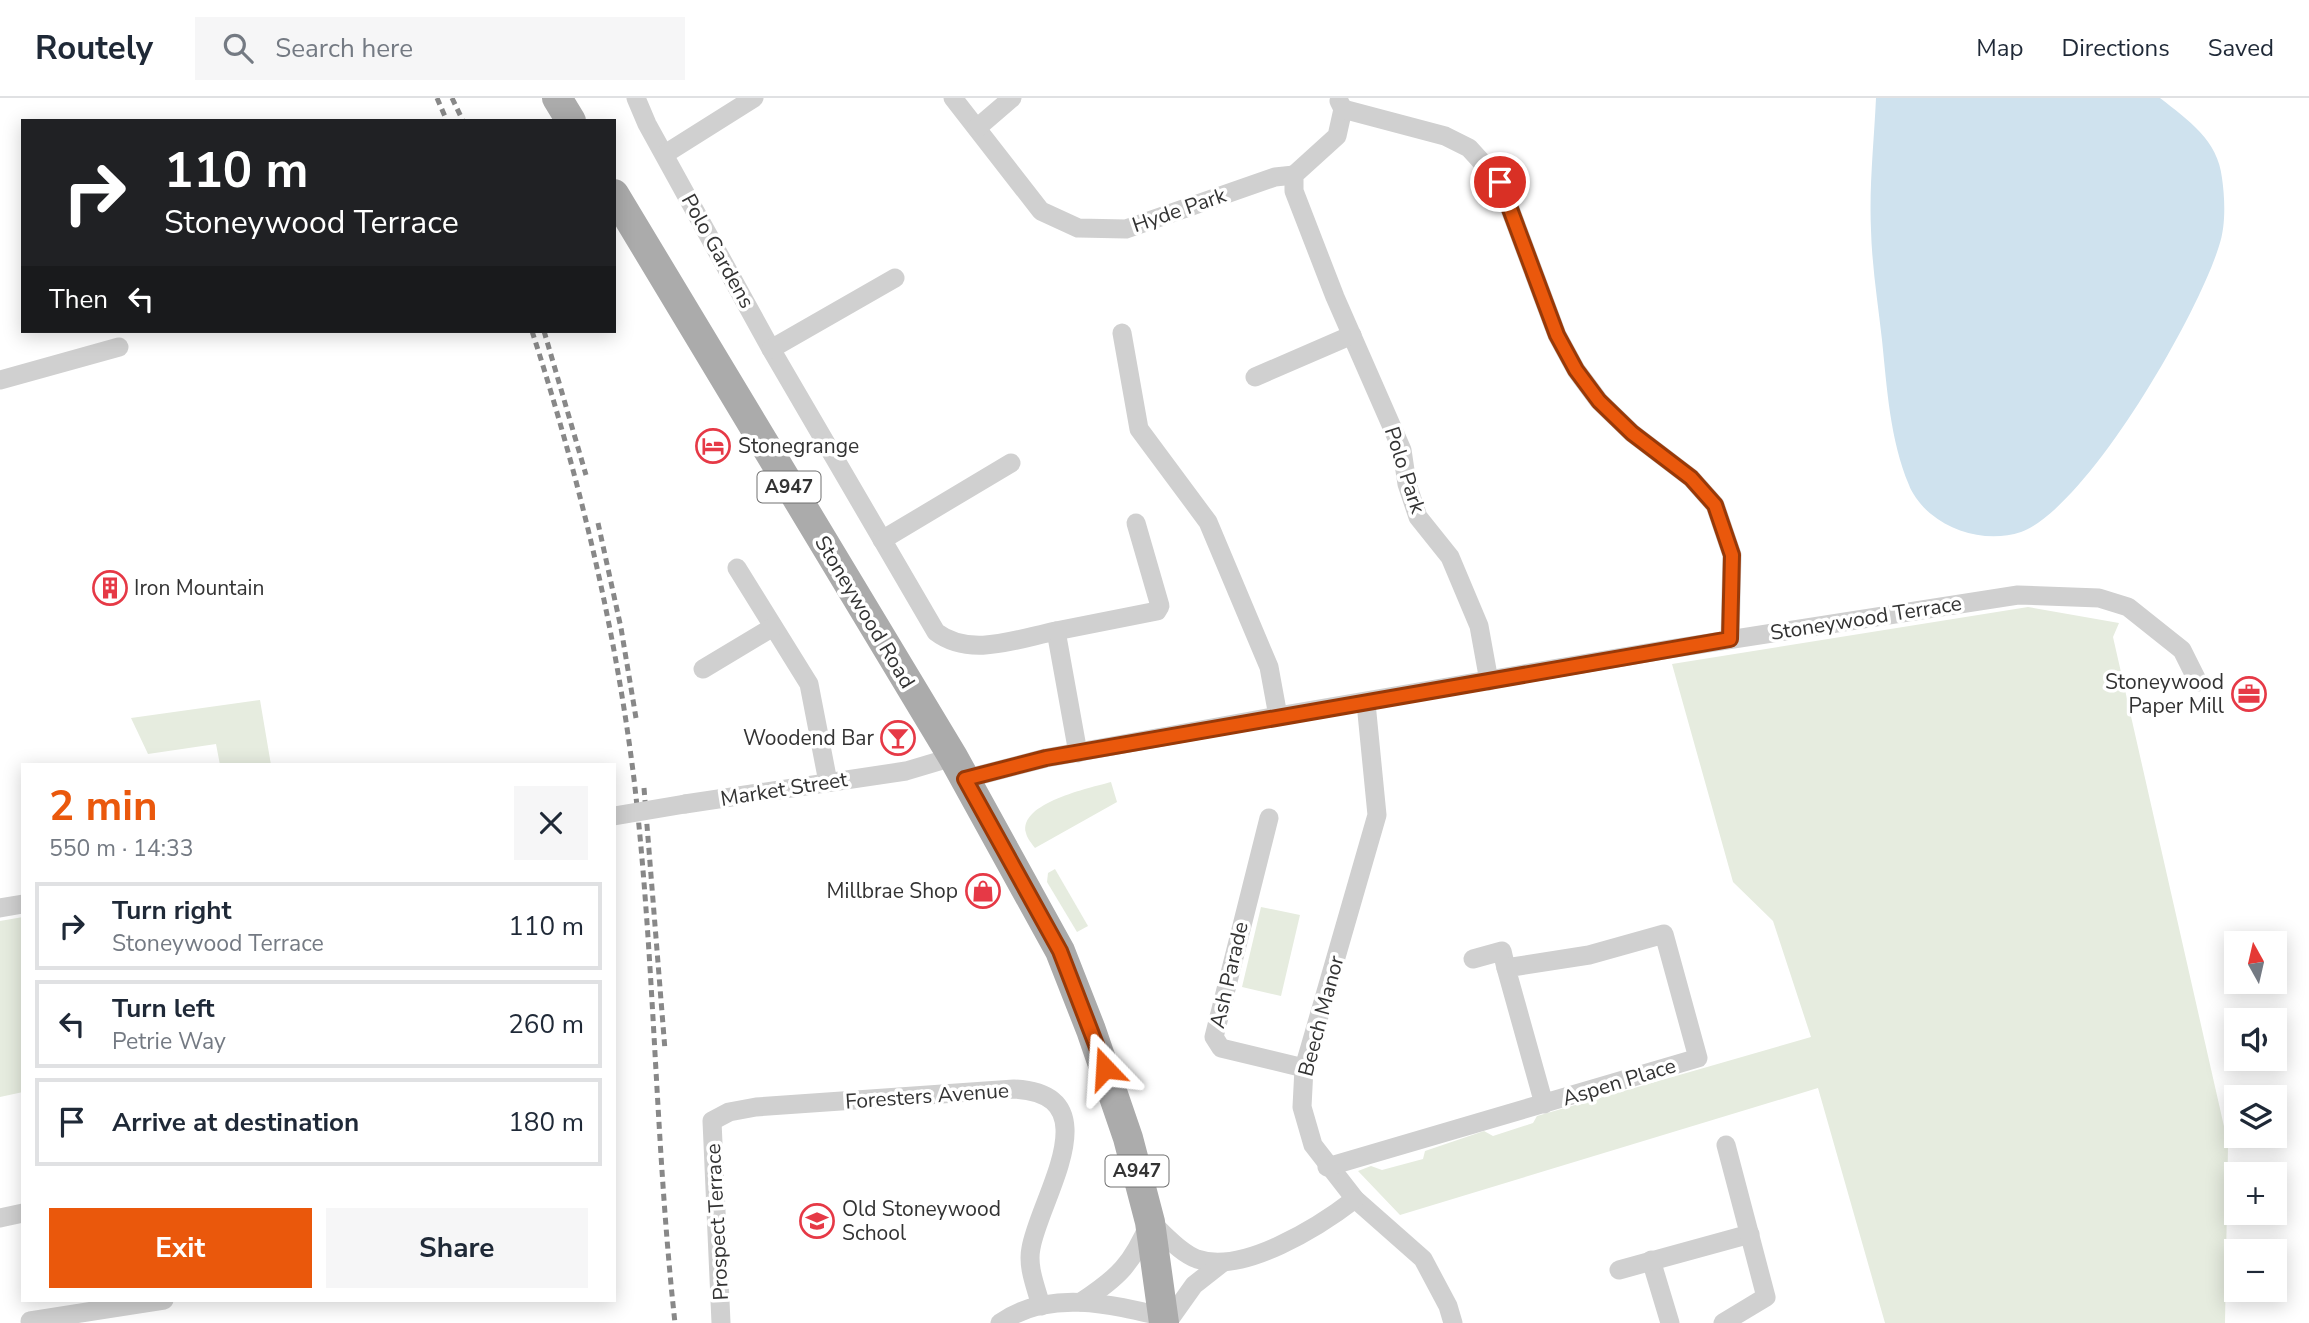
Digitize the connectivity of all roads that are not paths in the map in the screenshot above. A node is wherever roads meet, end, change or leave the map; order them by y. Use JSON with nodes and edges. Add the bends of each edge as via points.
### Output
{"nodes":[{"id":1,"x":557,"y":98,"type":"edge"},
{"id":2,"x":636,"y":98,"type":"edge"},
{"id":3,"x":754,"y":98,"type":"edge"},
{"id":4,"x":953,"y":98,"type":"edge"},
{"id":5,"x":1012,"y":98,"type":"edge"},
{"id":6,"x":1340,"y":104,"type":"edge"},
{"id":7,"x":570,"y":119,"type":"edge"},
{"id":8,"x":977,"y":128,"type":"junction"},
{"id":9,"x":665,"y":154,"type":"junction"},
{"id":10,"x":1294,"y":175,"type":"junction"},
{"id":11,"x":616,"y":197,"type":"edge"},
{"id":12,"x":895,"y":278,"type":"dead end"},
{"id":13,"x":1122,"y":333,"type":"dead end"},
{"id":14,"x":1352,"y":335,"type":"junction"},
{"id":15,"x":119,"y":347,"type":"dead end"},
{"id":16,"x":771,"y":349,"type":"junction"},
{"id":17,"x":1255,"y":377,"type":"dead end"},
{"id":18,"x":0,"y":380,"type":"edge"},
{"id":19,"x":1011,"y":463,"type":"dead end"},
{"id":20,"x":1136,"y":523,"type":"dead end"},
{"id":21,"x":882,"y":540,"type":"junction"},
{"id":22,"x":737,"y":568,"type":"dead end"},
{"id":23,"x":773,"y":627,"type":"junction"},
{"id":24,"x":1056,"y":631,"type":"junction"},
{"id":25,"x":1730,"y":639,"type":"junction"},
{"id":26,"x":703,"y":669,"type":"dead end"},
{"id":27,"x":1489,"y":681,"type":"junction"},
{"id":28,"x":2199,"y":682,"type":"dead end"},
{"id":29,"x":1366,"y":703,"type":"junction"},
{"id":30,"x":1278,"y":716,"type":"junction"},
{"id":31,"x":1078,"y":752,"type":"junction"},
{"id":32,"x":959,"y":768,"type":"junction"},
{"id":33,"x":828,"y":782,"type":"junction"},
{"id":34,"x":616,"y":816,"type":"edge"},
{"id":35,"x":1269,"y":818,"type":"dead end"},
{"id":36,"x":21,"y":904,"type":"edge"},
{"id":37,"x":0,"y":908,"type":"edge"},
{"id":38,"x":1473,"y":960,"type":"dead end"},
{"id":39,"x":1506,"y":968,"type":"junction"},
{"id":40,"x":1304,"y":1068,"type":"junction"},
{"id":41,"x":1544,"y":1104,"type":"junction"},
{"id":42,"x":712,"y":1121,"type":"joint"},
{"id":43,"x":1726,"y":1145,"type":"dead end"},
{"id":44,"x":1328,"y":1167,"type":"junction"},
{"id":45,"x":1355,"y":1199,"type":"junction"},
{"id":46,"x":21,"y":1213,"type":"edge"},
{"id":47,"x":0,"y":1218,"type":"edge"},
{"id":48,"x":1150,"y":1222,"type":"junction"},
{"id":49,"x":1750,"y":1234,"type":"junction"},
{"id":50,"x":1651,"y":1261,"type":"junction"},
{"id":51,"x":1222,"y":1263,"type":"junction"},
{"id":52,"x":1619,"y":1270,"type":"dead end"},
{"id":53,"x":138,"y":1302,"type":"edge"},
{"id":54,"x":1080,"y":1302,"type":"junction"},
{"id":55,"x":1041,"y":1306,"type":"junction"},
{"id":56,"x":74,"y":1307,"type":"edge"},
{"id":57,"x":1748,"y":1316,"type":"edge"},
{"id":58,"x":30,"y":1321,"type":"dead end"},
{"id":59,"x":1165,"y":1321,"type":"edge"},
{"id":60,"x":721,"y":1323,"type":"edge"},
{"id":61,"x":1000,"y":1323,"type":"edge"},
{"id":62,"x":1453,"y":1323,"type":"edge"},
{"id":63,"x":1670,"y":1323,"type":"edge"},
{"id":64,"x":1723,"y":1323,"type":"edge"}],
"edges":[{"from":1,"to":7,"type":"main road"},
{"from":2,"to":9,"type":"street","name":"Polo Gardens"},
{"from":3,"to":9,"type":"street"},
{"from":4,"to":8,"type":"street","name":"Hyde Park"},
{"from":5,"to":8,"type":"street"},
{"from":6,"to":10,"type":"street","via":[[1337,136]]},
{"from":6,"to":25,"type":"street","via":[[1445,136],[1469,148],[1500,182],[1557,335],[1576,370],[1607,409],[1691,478],[1715,505],[1732,555]]},
{"from":8,"to":10,"type":"street","name":"Hyde Park","via":[[1041,211],[1077,229],[1126,229],[1275,177]]},
{"from":9,"to":16,"type":"street","name":"Polo Gardens"},
{"from":10,"to":14,"type":"street","name":"Polo Park","via":[[1294,191]]},
{"from":11,"to":32,"type":"main road","name":"Stoneywood Road","number":"A947"},
{"from":12,"to":16,"type":"street"},
{"from":13,"to":30,"type":"street","via":[[1139,429],[1208,522],[1269,667]]},
{"from":14,"to":17,"type":"street"},
{"from":14,"to":27,"type":"street","name":"Polo Park","via":[[1402,450],[1418,517],[1450,557],[1479,626]]},
{"from":15,"to":18,"type":"street"},
{"from":16,"to":21,"type":"street","name":"Polo Gardens"},
{"from":19,"to":21,"type":"street"},
{"from":20,"to":24,"type":"street","name":"Polo Gardens","via":[[1160,606],[1157,611]]},
{"from":21,"to":24,"type":"street","name":"Polo Gardens","via":[[936,632],[952,644],[982,646]]},
{"from":22,"to":23,"type":"street"},
{"from":23,"to":26,"type":"street"},
{"from":23,"to":33,"type":"street","via":[[809,684]]},
{"from":24,"to":31,"type":"street"},
{"from":25,"to":27,"type":"street","name":"Stoneywood Terrace"},
{"from":25,"to":28,"type":"street","name":"Stoneywood Terrace","via":[[2018,595],[2085,597],[2128,607],[2182,650]]},
{"from":27,"to":29,"type":"street","name":"Stoneywood Terrace"},
{"from":29,"to":30,"type":"street","name":"Stoneywood Terrace"},
{"from":29,"to":40,"type":"street","name":"Beech Manor","via":[[1377,815]]},
{"from":30,"to":31,"type":"street","name":"Stoneywood Terrace"},
{"from":31,"to":32,"type":"street","name":"Stoneywood Terrace"},
{"from":32,"to":33,"type":"street","name":"Market Street"},
{"from":32,"to":48,"type":"main road","number":"A947","via":[[1072,976],[1120,1111]]},
{"from":33,"to":34,"type":"street","name":"Market Street","bridge":true},
{"from":35,"to":40,"type":"street","name":"Ash Parade","via":[[1214,1037],[1221,1048]]},
{"from":36,"to":37,"type":"street"},
{"from":38,"to":39,"type":"street","via":[[1502,951]]},
{"from":39,"to":41,"type":"street","name":"Aspen Place"},
{"from":39,"to":41,"type":"street","name":"Aspen Place","via":[[1589,955],[1664,934],[1698,1058]]},
{"from":40,"to":44,"type":"street","name":"Beech Manor","via":[[1302,1107],[1312,1145]]},
{"from":41,"to":44,"type":"street","name":"Aspen Place"},
{"from":42,"to":55,"type":"street","name":"Foresters Avenue","via":[[729,1112],[780,1105],[1014,1089],[1045,1096],[1060,1113],[1066,1140],[1030,1252]]},
{"from":42,"to":60,"type":"street","name":"Prospect Terrace"},
{"from":43,"to":49,"type":"street"},
{"from":44,"to":45,"type":"street","name":"Beech Manor"},
{"from":45,"to":51,"type":"street","via":[[1290,1240]]},
{"from":45,"to":62,"type":"street","name":"Beech Manor","via":[[1423,1259]]},
{"from":46,"to":47,"type":"street"},
{"from":48,"to":51,"type":"street","via":[[1190,1255]]},
{"from":48,"to":54,"type":"street","via":[[1135,1257]]},
{"from":48,"to":59,"type":"main road","number":"A947"},
{"from":49,"to":50,"type":"street"},
{"from":49,"to":57,"type":"street","via":[[1766,1297]]},
{"from":50,"to":52,"type":"street"},
{"from":50,"to":63,"type":"street"},
{"from":51,"to":59,"type":"street","via":[[1194,1284]]},
{"from":53,"to":56,"type":"street"},
{"from":54,"to":55,"type":"street"},
{"from":54,"to":59,"type":"street","via":[[1106,1303]]},
{"from":55,"to":61,"type":"street"},
{"from":56,"to":58,"type":"street"},
{"from":57,"to":64,"type":"street"}]}
